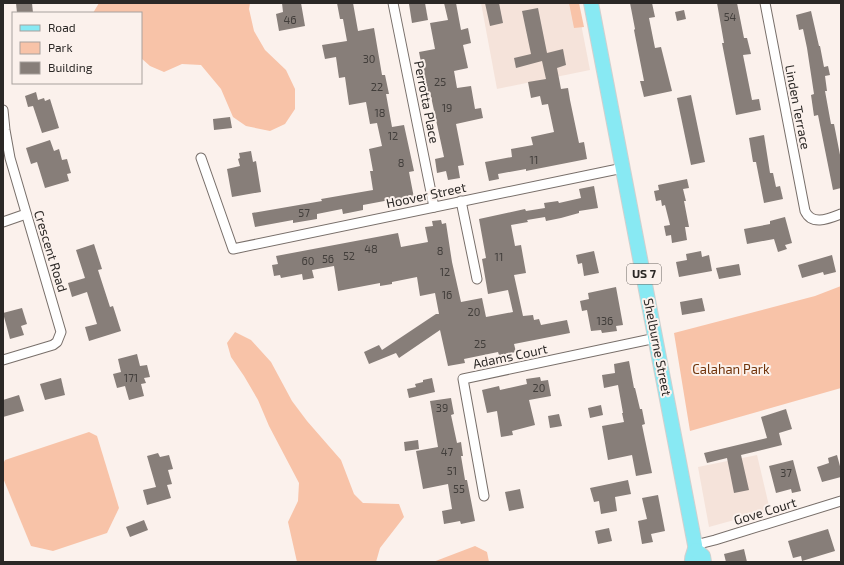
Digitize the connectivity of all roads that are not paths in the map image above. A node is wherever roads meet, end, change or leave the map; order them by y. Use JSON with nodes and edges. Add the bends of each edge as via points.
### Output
{"nodes":[{"id":1,"x":393,"y":3,"type":"edge"},
{"id":2,"x":591,"y":3,"type":"edge"},
{"id":3,"x":765,"y":3,"type":"edge"},
{"id":4,"x":3,"y":110,"type":"edge"},
{"id":5,"x":200,"y":158,"type":"dead end"},
{"id":6,"x":623,"y":168,"type":"junction"},
{"id":7,"x":461,"y":201,"type":"junction"},
{"id":8,"x":434,"y":207,"type":"junction"},
{"id":9,"x":26,"y":214,"type":"junction"},
{"id":10,"x":841,"y":214,"type":"edge"},
{"id":11,"x":3,"y":222,"type":"edge"},
{"id":12,"x":477,"y":279,"type":"dead end"},
{"id":13,"x":656,"y":338,"type":"junction"},
{"id":14,"x":3,"y":360,"type":"edge"},
{"id":15,"x":484,"y":496,"type":"dead end"},
{"id":16,"x":841,"y":501,"type":"edge"},
{"id":17,"x":694,"y":552,"type":"edge"},
{"id":18,"x":704,"y":562,"type":"edge"}],
"edges":[{"from":1,"to":8,"type":"street","name":"Perrotta Place"},
{"from":2,"to":6,"type":"main road","name":"Shelburne Street","number":"US 7"},
{"from":3,"to":10,"type":"street","name":"Linden Terrace","via":[[803,206],[807,215],[817,221]]},
{"from":4,"to":9,"type":"street","name":"Crescent Road","via":[[8,151]]},
{"from":5,"to":8,"type":"street","name":"Hoover Street","via":[[233,249]]},
{"from":6,"to":7,"type":"street","name":"Hoover Street"},
{"from":6,"to":13,"type":"main road","name":"Shelburne Street","number":"US 7"},
{"from":7,"to":8,"type":"street","name":"Hoover Street"},
{"from":7,"to":12,"type":"street"},
{"from":9,"to":11,"type":"street"},
{"from":9,"to":14,"type":"street","name":"Crescent Road","via":[[61,332],[53,345]]},
{"from":13,"to":15,"type":"street","name":"Adams Court","via":[[463,379]]},
{"from":13,"to":17,"type":"main road","name":"Shelburne Street","number":"US 7"},
{"from":16,"to":17,"type":"street","name":"Gove Court","via":[[715,540]]},
{"from":17,"to":18,"type":"main road","name":"Shelburne Street","number":"US 7","via":[[703,556]]}]}
